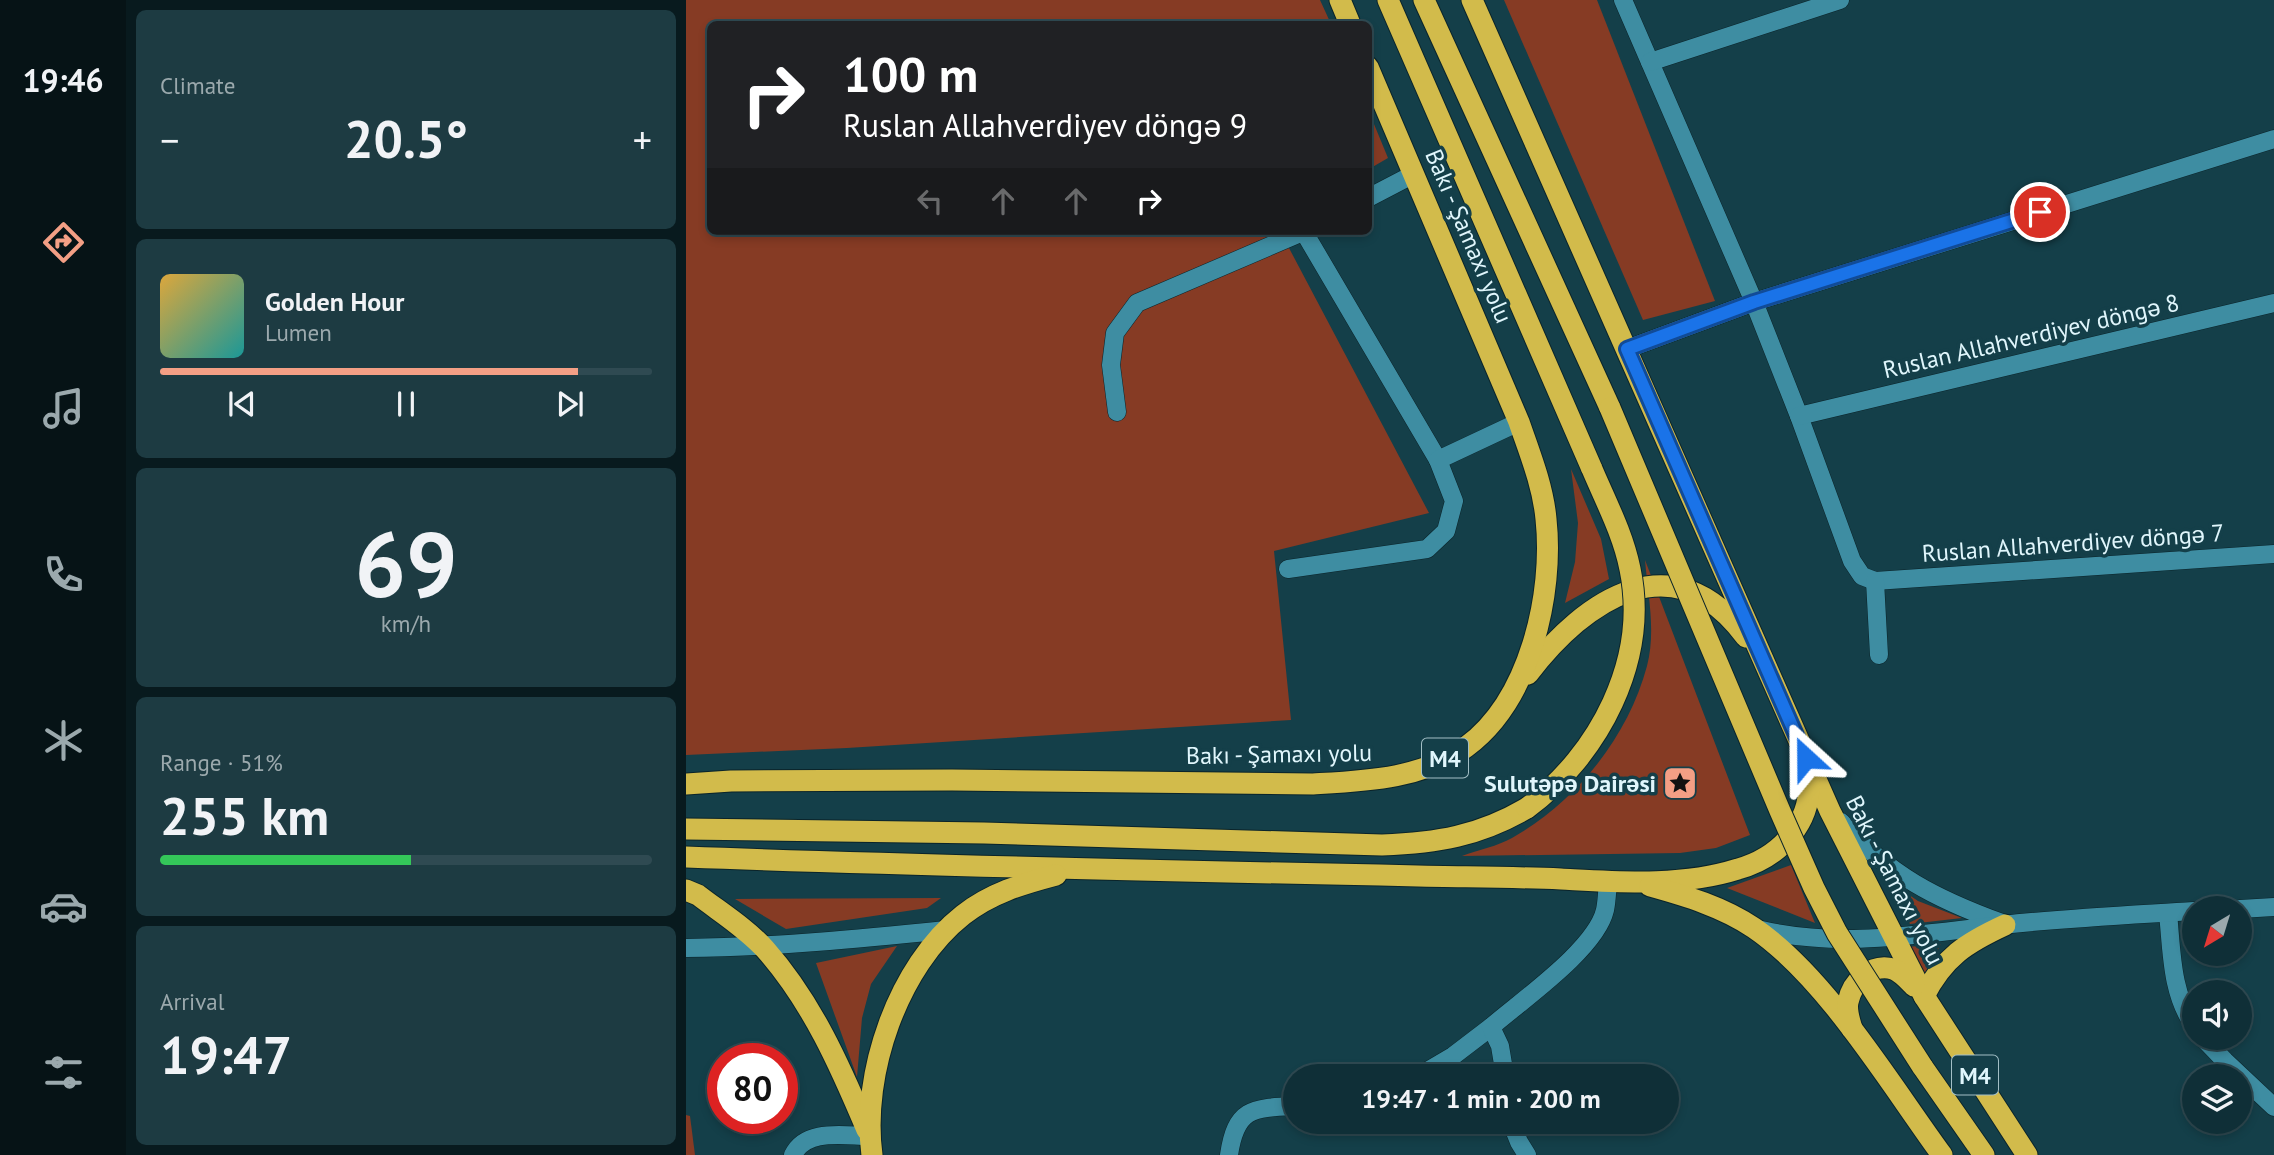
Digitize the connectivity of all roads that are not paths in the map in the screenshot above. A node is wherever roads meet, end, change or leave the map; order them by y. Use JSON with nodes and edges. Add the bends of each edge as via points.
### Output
{"nodes":[{"id":1,"x":1340,"y":0,"type":"edge"},
{"id":2,"x":1388,"y":0,"type":"edge"},
{"id":3,"x":1424,"y":0,"type":"edge"},
{"id":4,"x":1472,"y":0,"type":"edge"},
{"id":5,"x":1623,"y":0,"type":"edge"},
{"id":6,"x":1840,"y":0,"type":"edge"},
{"id":7,"x":1349,"y":21,"type":"edge"},
{"id":8,"x":1650,"y":62,"type":"junction"},
{"id":9,"x":1372,"y":76,"type":"edge"},
{"id":10,"x":2274,"y":139,"type":"edge"},
{"id":11,"x":1414,"y":174,"type":"junction"},
{"id":12,"x":1372,"y":196,"type":"edge"},
{"id":13,"x":1295,"y":235,"type":"edge"},
{"id":14,"x":1306,"y":235,"type":"edge"},
{"id":15,"x":1754,"y":302,"type":"junction"},
{"id":16,"x":2274,"y":303,"type":"edge"},
{"id":17,"x":1627,"y":349,"type":"junction"},
{"id":18,"x":1117,"y":412,"type":"dead end"},
{"id":19,"x":1800,"y":416,"type":"junction"},
{"id":20,"x":1519,"y":422,"type":"junction"},
{"id":21,"x":1437,"y":460,"type":"junction"},
{"id":22,"x":2274,"y":554,"type":"edge"},
{"id":23,"x":1288,"y":569,"type":"dead end"},
{"id":24,"x":1875,"y":581,"type":"junction"},
{"id":25,"x":1879,"y":655,"type":"dead end"},
{"id":26,"x":1762,"y":658,"type":"junction"},
{"id":27,"x":1510,"y":697,"type":"junction"},
{"id":28,"x":1806,"y":758,"type":"junction"},
{"id":29,"x":686,"y":784,"type":"edge"},
{"id":30,"x":1830,"y":811,"type":"junction"},
{"id":31,"x":686,"y":830,"type":"edge"},
{"id":32,"x":686,"y":857,"type":"edge"},
{"id":33,"x":1078,"y":869,"type":"junction"},
{"id":34,"x":1608,"y":882,"type":"junction"},
{"id":35,"x":1638,"y":883,"type":"junction"},
{"id":36,"x":686,"y":890,"type":"edge"},
{"id":37,"x":2274,"y":907,"type":"edge"},
{"id":38,"x":2252,"y":908,"type":"edge"},
{"id":39,"x":2182,"y":912,"type":"edge"},
{"id":40,"x":2168,"y":913,"type":"junction"},
{"id":41,"x":2005,"y":925,"type":"junction"},
{"id":42,"x":1754,"y":928,"type":"junction"},
{"id":43,"x":946,"y":930,"type":"junction"},
{"id":44,"x":1893,"y":938,"type":"junction"},
{"id":45,"x":763,"y":947,"type":"junction"},
{"id":46,"x":686,"y":948,"type":"edge"},
{"id":47,"x":1924,"y":996,"type":"junction"},
{"id":48,"x":2182,"y":1004,"type":"edge"},
{"id":49,"x":1491,"y":1027,"type":"junction"},
{"id":50,"x":1853,"y":1031,"type":"junction"},
{"id":51,"x":2214,"y":1050,"type":"edge"},
{"id":52,"x":1440,"y":1064,"type":"edge"},
{"id":53,"x":1502,"y":1064,"type":"edge"},
{"id":54,"x":1283,"y":1107,"type":"edge"},
{"id":55,"x":2274,"y":1107,"type":"edge"},
{"id":56,"x":1516,"y":1134,"type":"edge"},
{"id":57,"x":870,"y":1145,"type":"edge"},
{"id":58,"x":793,"y":1155,"type":"edge"},
{"id":59,"x":1229,"y":1155,"type":"edge"},
{"id":60,"x":1527,"y":1155,"type":"edge"},
{"id":61,"x":1942,"y":1155,"type":"edge"},
{"id":62,"x":1984,"y":1155,"type":"edge"},
{"id":63,"x":2027,"y":1155,"type":"edge"}],
"edges":[{"from":1,"to":7,"type":"highway"},
{"from":2,"to":31,"type":"highway","bridge":true,"via":[[1592,469],[1630,570],[1634,610],[1624,676],[1596,734],[1550,792],[1500,824],[1422,844]]},
{"from":3,"to":62,"type":"highway","number":"M4","bridge":true,"via":[[1610,408],[1780,811],[1837,933]]},
{"from":4,"to":17,"type":"highway","name":"Bakı - Şamaxı yolu","number":"M4"},
{"from":5,"to":8,"type":"street"},
{"from":6,"to":8,"type":"street"},
{"from":8,"to":15,"type":"street"},
{"from":9,"to":11,"type":"highway","name":"Bakı - Şamaxı yolu","number":"M4"},
{"from":10,"to":15,"type":"street"},
{"from":11,"to":12,"type":"street"},
{"from":11,"to":20,"type":"highway","name":"Bakı - Şamaxı yolu","number":"M4"},
{"from":13,"to":18,"type":"street","via":[[1137,303],[1115,332],[1111,365]]},
{"from":14,"to":21,"type":"street"},
{"from":15,"to":17,"type":"street"},
{"from":15,"to":19,"type":"street"},
{"from":16,"to":19,"type":"street","name":"Ruslan Allahverdiyev döngə 8"},
{"from":17,"to":26,"type":"highway","name":"Bakı - Şamaxı yolu","number":"M4"},
{"from":19,"to":24,"type":"street","via":[[1852,561],[1862,576]]},
{"from":20,"to":21,"type":"street"},
{"from":20,"to":27,"type":"highway","name":"Bakı - Şamaxı yolu","number":"M4","via":[[1535,466],[1549,556],[1539,621]]},
{"from":21,"to":23,"type":"street","via":[[1454,501],[1446,531],[1427,549]]},
{"from":22,"to":24,"type":"street","name":"Ruslan Allahverdiyev döngə 7"},
{"from":24,"to":25,"type":"street"},
{"from":26,"to":27,"type":"highway","via":[[1708,600],[1683,589],[1651,585],[1623,592],[1572,624]]},
{"from":26,"to":28,"type":"highway","name":"Bakı - Şamaxı yolu","number":"M4"},
{"from":27,"to":29,"type":"highway","name":"Bakı - Şamaxı yolu","number":"M4","via":[[1466,747],[1433,764],[1363,782]]},
{"from":28,"to":30,"type":"highway","name":"Bakı - Şamaxı yolu","number":"M4"},
{"from":28,"to":35,"type":"highway","via":[[1809,800],[1802,819],[1780,848],[1727,873]]},
{"from":30,"to":41,"type":"street","via":[[1902,877]]},
{"from":30,"to":44,"type":"highway","name":"Bakı - Şamaxı yolu","number":"M4"},
{"from":32,"to":33,"type":"highway"},
{"from":33,"to":34,"type":"highway"},
{"from":33,"to":43,"type":"highway","via":[[1008,888]]},
{"from":34,"to":35,"type":"highway"},
{"from":34,"to":49,"type":"street","via":[[1605,911],[1595,931],[1573,958]]},
{"from":35,"to":42,"type":"highway","via":[[1696,899]]},
{"from":36,"to":45,"type":"highway"},
{"from":37,"to":38,"type":"street"},
{"from":39,"to":40,"type":"street"},
{"from":40,"to":41,"type":"street"},
{"from":40,"to":48,"type":"street","via":[[2174,980]]},
{"from":41,"to":44,"type":"street"},
{"from":41,"to":47,"type":"highway","via":[[1978,937],[1947,960]]},
{"from":42,"to":44,"type":"street","via":[[1825,940]]},
{"from":42,"to":50,"type":"highway","via":[[1800,968]]},
{"from":43,"to":45,"type":"street"},
{"from":43,"to":57,"type":"highway","via":[[892,1014],[873,1077]]},
{"from":44,"to":47,"type":"highway","name":"Bakı - Şamaxı yolu","number":"M4"},
{"from":45,"to":46,"type":"street"},
{"from":45,"to":57,"type":"highway","via":[[811,1012],[847,1083]]},
{"from":47,"to":50,"type":"highway","via":[[1894,969],[1866,973],[1857,981],[1848,1003]]},
{"from":47,"to":63,"type":"highway","name":"Bakı - Şamaxı yolu","number":"M4"},
{"from":49,"to":52,"type":"street"},
{"from":49,"to":53,"type":"street"},
{"from":50,"to":61,"type":"highway"},
{"from":51,"to":55,"type":"street"},
{"from":54,"to":59,"type":"street","via":[[1247,1114],[1237,1124]]},
{"from":56,"to":60,"type":"street"},
{"from":57,"to":58,"type":"street","via":[[814,1136],[803,1141]]}]}
